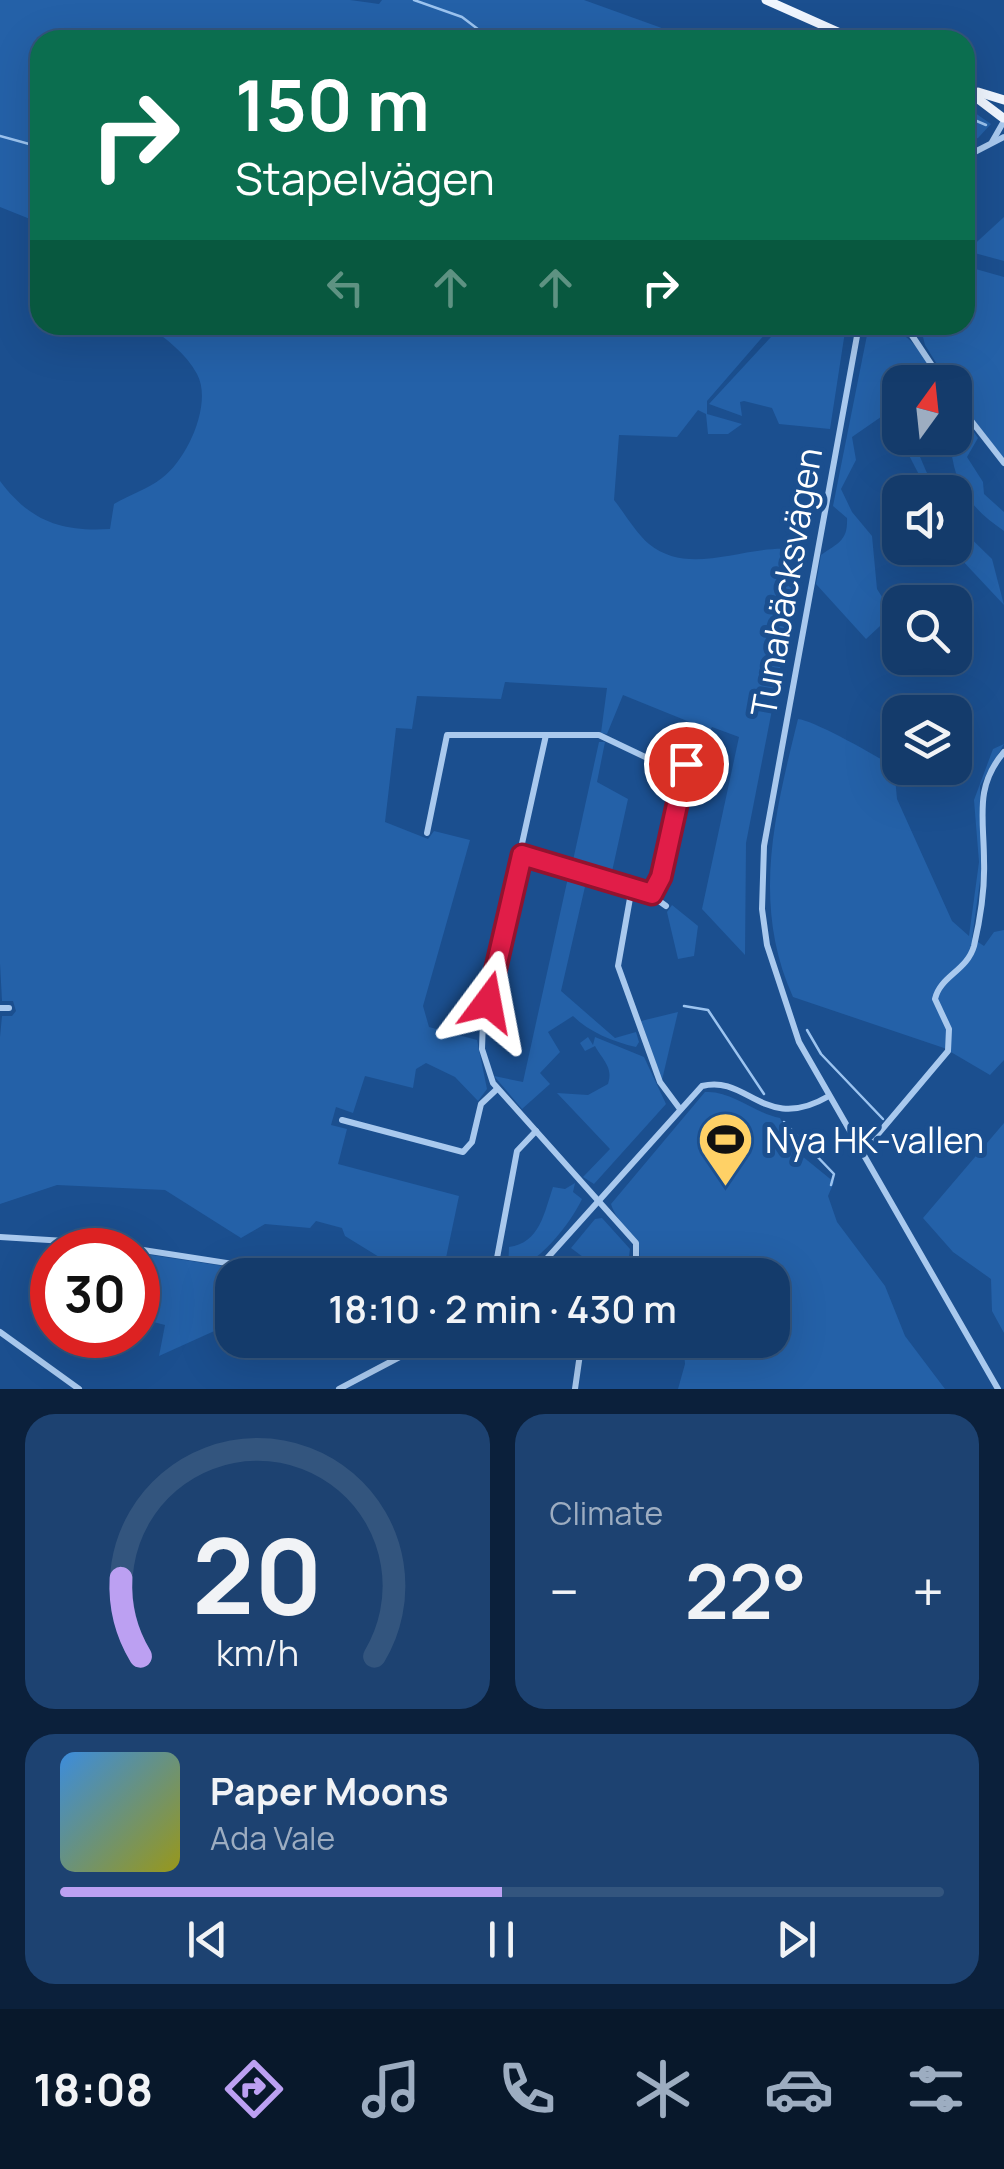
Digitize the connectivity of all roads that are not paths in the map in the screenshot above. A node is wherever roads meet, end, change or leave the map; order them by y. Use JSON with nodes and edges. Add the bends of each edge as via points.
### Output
{"nodes":[{"id":1,"x":766,"y":0,"type":"edge"},
{"id":2,"x":834,"y":30,"type":"edge"},
{"id":3,"x":975,"y":92,"type":"edge"},
{"id":4,"x":975,"y":96,"type":"edge"},
{"id":5,"x":1004,"y":104,"type":"edge"},
{"id":6,"x":1004,"y":120,"type":"edge"},
{"id":7,"x":1004,"y":137,"type":"edge"},
{"id":8,"x":990,"y":146,"type":"junction"},
{"id":9,"x":975,"y":152,"type":"edge"},
{"id":10,"x":857,"y":335,"type":"edge"},
{"id":11,"x":913,"y":335,"type":"edge"},
{"id":12,"x":931,"y":365,"type":"edge"},
{"id":13,"x":972,"y":422,"type":"edge"},
{"id":14,"x":1004,"y":464,"type":"edge"},
{"id":15,"x":546,"y":735,"type":"junction"},
{"id":16,"x":693,"y":750,"type":"dead end"},
{"id":17,"x":1004,"y":752,"type":"edge"},
{"id":18,"x":683,"y":775,"type":"junction"},
{"id":19,"x":427,"y":833,"type":"dead end"},
{"id":20,"x":522,"y":855,"type":"junction"},
{"id":21,"x":632,"y":887,"type":"junction"},
{"id":22,"x":652,"y":894,"type":"junction"},
{"id":23,"x":666,"y":906,"type":"dead end"},
{"id":24,"x":498,"y":1089,"type":"junction"},
{"id":25,"x":828,"y":1096,"type":"junction"},
{"id":26,"x":680,"y":1108,"type":"junction"},
{"id":27,"x":342,"y":1120,"type":"dead end"},
{"id":28,"x":536,"y":1131,"type":"junction"},
{"id":29,"x":862,"y":1153,"type":"junction"},
{"id":30,"x":602,"y":1202,"type":"junction"},
{"id":31,"x":0,"y":1237,"type":"edge"},
{"id":32,"x":497,"y":1258,"type":"dead end"},
{"id":33,"x":548,"y":1258,"type":"edge"},
{"id":34,"x":635,"y":1258,"type":"edge"},
{"id":35,"x":215,"y":1261,"type":"edge"},
{"id":36,"x":0,"y":1332,"type":"edge"},
{"id":37,"x":398,"y":1358,"type":"edge"},
{"id":38,"x":579,"y":1358,"type":"edge"},
{"id":39,"x":77,"y":1388,"type":"edge"},
{"id":40,"x":64,"y":1389,"type":"edge"},
{"id":41,"x":340,"y":1389,"type":"edge"},
{"id":42,"x":575,"y":1389,"type":"edge"},
{"id":43,"x":998,"y":1389,"type":"edge"}],
"edges":[{"from":1,"to":2,"type":"main road"},
{"from":3,"to":5,"type":"main road"},
{"from":4,"to":6,"type":"main road"},
{"from":5,"to":6,"type":"main road"},
{"from":6,"to":8,"type":"street"},
{"from":7,"to":8,"type":"street"},
{"from":8,"to":9,"type":"street"},
{"from":10,"to":25,"type":"street","name":"Tunabäcksvägen","via":[[771,800],[762,881],[766,945],[778,988]]},
{"from":11,"to":12,"type":"street"},
{"from":13,"to":14,"type":"street"},
{"from":15,"to":18,"type":"street","via":[[610,738]]},
{"from":15,"to":19,"type":"street","via":[[447,735]]},
{"from":15,"to":20,"type":"street"},
{"from":16,"to":18,"type":"street"},
{"from":17,"to":29,"type":"street","via":[[981,799],[984,864],[975,942],[964,969],[941,985],[935,1000],[949,1029],[948,1051]]},
{"from":18,"to":22,"type":"street"},
{"from":20,"to":21,"type":"street"},
{"from":20,"to":24,"type":"street","via":[[481,1035],[487,1071]]},
{"from":21,"to":22,"type":"street"},
{"from":21,"to":26,"type":"street","via":[[618,966],[660,1082]]},
{"from":22,"to":23,"type":"street"},
{"from":24,"to":27,"type":"street","via":[[481,1104],[463,1152]]},
{"from":24,"to":28,"type":"street"},
{"from":25,"to":26,"type":"street","via":[[778,1110],[708,1084]]},
{"from":25,"to":29,"type":"street","name":"Tunabäcksvägen"},
{"from":26,"to":30,"type":"street"},
{"from":28,"to":30,"type":"street"},
{"from":28,"to":32,"type":"street","via":[[517,1151]]},
{"from":29,"to":43,"type":"street","name":"Tunabäcksvägen"},
{"from":30,"to":33,"type":"street"},
{"from":30,"to":34,"type":"street","via":[[636,1243]]},
{"from":31,"to":35,"type":"street"},
{"from":36,"to":39,"type":"street"},
{"from":37,"to":41,"type":"street"},
{"from":38,"to":42,"type":"street"},
{"from":39,"to":40,"type":"street"}]}
